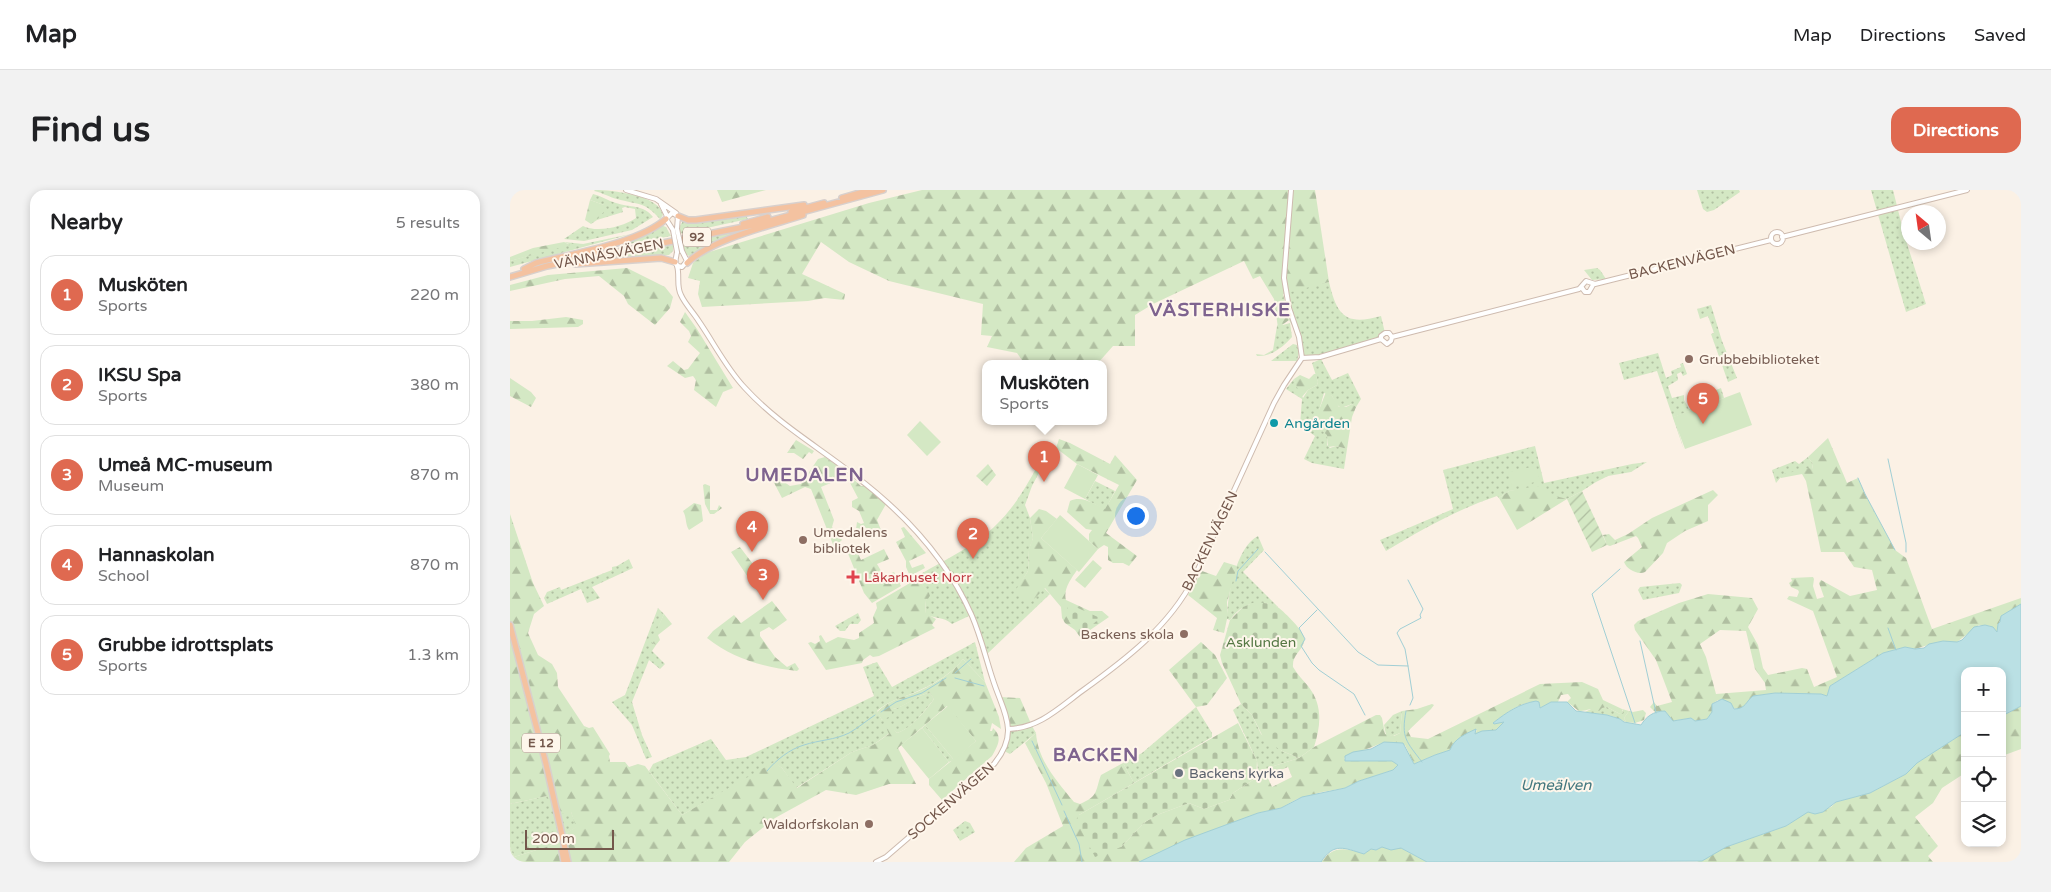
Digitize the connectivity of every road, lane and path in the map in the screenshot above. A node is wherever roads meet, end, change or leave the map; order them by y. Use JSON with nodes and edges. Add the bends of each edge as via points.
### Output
{"nodes":[{"id":1,"x":626,"y":190,"type":"edge"},
{"id":2,"x":870,"y":190,"type":"edge"},
{"id":3,"x":883,"y":190,"type":"edge"},
{"id":4,"x":1291,"y":190,"type":"edge"},
{"id":5,"x":1967,"y":190,"type":"edge"},
{"id":6,"x":660,"y":202,"type":"junction"},
{"id":7,"x":840,"y":202,"type":"junction"},
{"id":8,"x":822,"y":204,"type":"junction"},
{"id":9,"x":677,"y":215,"type":"junction"},
{"id":10,"x":667,"y":217,"type":"junction"},
{"id":11,"x":675,"y":229,"type":"junction"},
{"id":12,"x":1782,"y":237,"type":"junction"},
{"id":13,"x":1771,"y":240,"type":"junction"},
{"id":14,"x":679,"y":252,"type":"junction"},
{"id":15,"x":557,"y":264,"type":"junction"},
{"id":16,"x":676,"y":264,"type":"junction"},
{"id":17,"x":686,"y":264,"type":"junction"},
{"id":18,"x":524,"y":269,"type":"junction"},
{"id":19,"x":510,"y":275,"type":"edge"},
{"id":20,"x":679,"y":280,"type":"junction"},
{"id":21,"x":1593,"y":285,"type":"junction"},
{"id":22,"x":1582,"y":288,"type":"junction"},
{"id":23,"x":1392,"y":337,"type":"junction"},
{"id":24,"x":1381,"y":340,"type":"junction"},
{"id":25,"x":1302,"y":358,"type":"junction"},
{"id":26,"x":510,"y":625,"type":"edge"},
{"id":27,"x":510,"y":636,"type":"edge"},
{"id":28,"x":1009,"y":729,"type":"junction"},
{"id":29,"x":566,"y":862,"type":"edge"},
{"id":30,"x":876,"y":862,"type":"edge"}],
"edges":[{"from":1,"to":6,"type":"street"},
{"from":2,"to":8,"type":"highway","name":"VÄNNÄSVÄGEN","number":"92"},
{"from":3,"to":7,"type":"highway","name":"VÄNNÄSVÄGEN","number":"92"},
{"from":4,"to":25,"type":"street","via":[[1284,278]]},
{"from":5,"to":12,"type":"street","name":"BACKENVÄGEN"},
{"from":6,"to":9,"type":"street"},
{"from":6,"to":10,"type":"street"},
{"from":7,"to":15,"type":"highway","name":"VÄNNÄSVÄGEN","number":"92","via":[[720,232]]},
{"from":7,"to":17,"type":"highway","via":[[717,244]]},
{"from":8,"to":9,"type":"highway","via":[[696,220]]},
{"from":8,"to":18,"type":"highway","name":"VÄNNÄSVÄGEN","number":"92"},
{"from":9,"to":10,"type":"street","via":[[672,213]]},
{"from":9,"to":11,"type":"street"},
{"from":10,"to":11,"type":"street"},
{"from":10,"to":18,"type":"highway","via":[[650,230],[630,238]]},
{"from":11,"to":14,"type":"street","bridge":true},
{"from":12,"to":13,"type":"street","name":"BACKENVÄGEN","via":[[1775,233]]},
{"from":12,"to":13,"type":"street","name":"BACKENVÄGEN","via":[[1778,244]]},
{"from":13,"to":21,"type":"street","name":"BACKENVÄGEN"},
{"from":14,"to":16,"type":"street"},
{"from":14,"to":17,"type":"street","via":[[687,259]]},
{"from":15,"to":16,"type":"highway","via":[[661,258]]},
{"from":15,"to":19,"type":"highway","name":"VÄNNÄSVÄGEN","number":"92"},
{"from":16,"to":17,"type":"street"},
{"from":16,"to":20,"type":"street"},
{"from":17,"to":20,"type":"street"},
{"from":18,"to":19,"type":"highway","name":"VÄNNÄSVÄGEN","number":"92"},
{"from":20,"to":28,"type":"street","via":[[681,297],[746,390],[774,416],[891,505],[916,530],[940,562],[971,614],[981,638]]},
{"from":21,"to":22,"type":"street","name":"BACKENVÄGEN","via":[[1589,292]]},
{"from":21,"to":22,"type":"street","name":"BACKENVÄGEN","via":[[1586,281]]},
{"from":22,"to":23,"type":"street","name":"BACKENVÄGEN"},
{"from":23,"to":24,"type":"street","name":"BACKENVÄGEN","via":[[1387,344]]},
{"from":23,"to":24,"type":"street","name":"BACKENVÄGEN","via":[[1385,333]]},
{"from":24,"to":25,"type":"street","name":"BACKENVÄGEN","via":[[1320,357]]},
{"from":25,"to":28,"type":"street","name":"BACKENVÄGEN","via":[[1274,403],[1194,578],[1178,604],[1134,652],[1054,713],[1027,728]]},
{"from":26,"to":29,"type":"highway","number":"E 12","via":[[543,749]]},
{"from":27,"to":29,"type":"highway","number":"E 12"},
{"from":28,"to":30,"type":"street","name":"SOCKENVÄGEN","via":[[1004,751],[994,764],[886,857]]}]}
